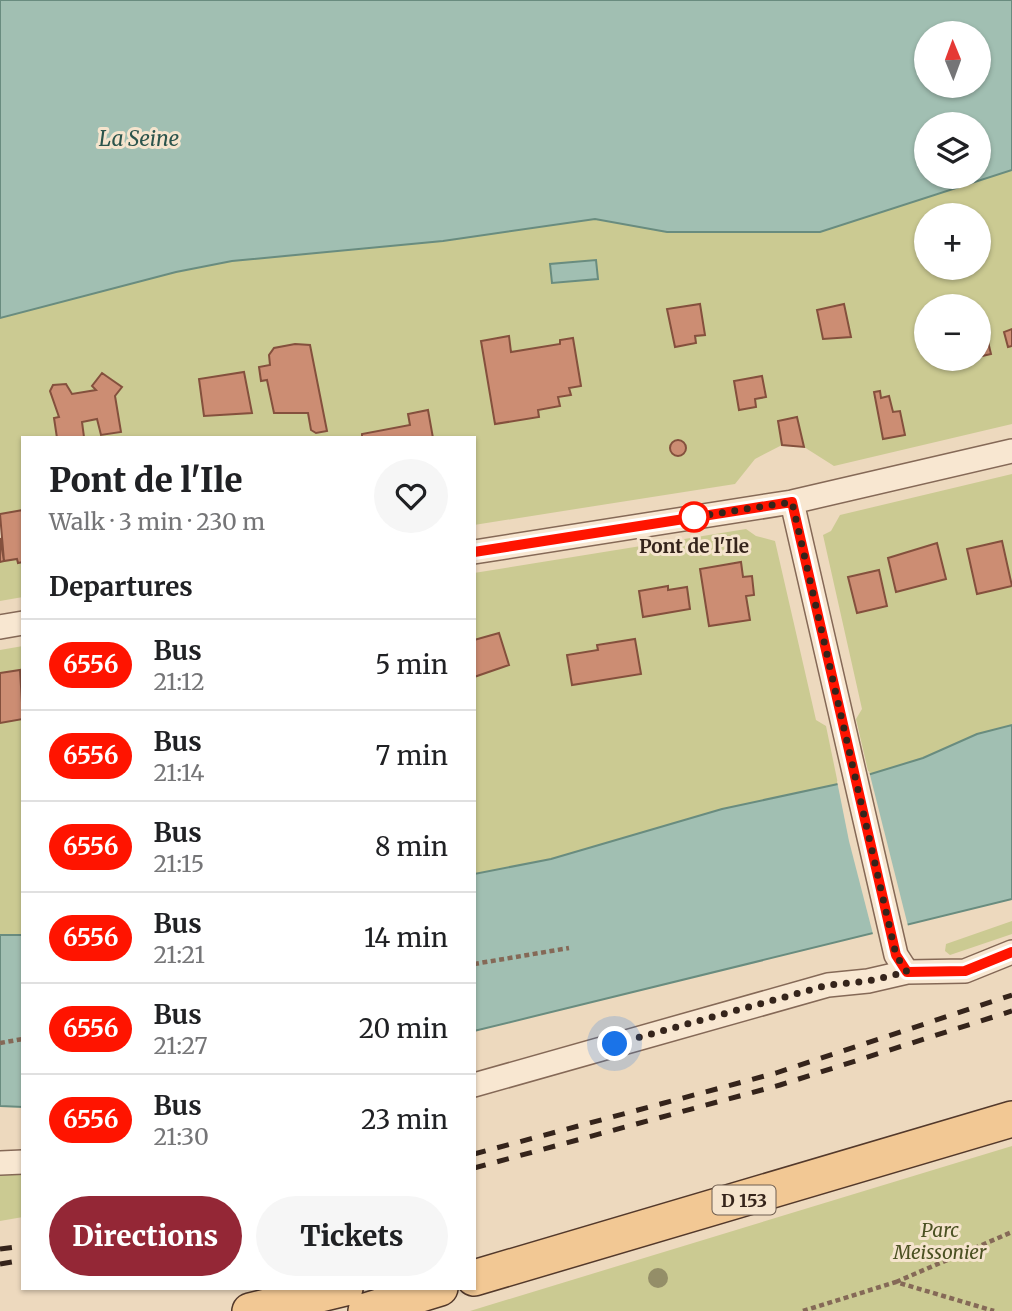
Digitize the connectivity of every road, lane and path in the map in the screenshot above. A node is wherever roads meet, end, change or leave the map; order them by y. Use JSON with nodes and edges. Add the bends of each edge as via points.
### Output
{"nodes":[{"id":1,"x":1012,"y":451,"type":"edge"},
{"id":2,"x":792,"y":502,"type":"junction"},
{"id":3,"x":476,"y":552,"type":"edge"},
{"id":4,"x":21,"y":623,"type":"edge"},
{"id":5,"x":0,"y":627,"type":"edge"},
{"id":6,"x":569,"y":948,"type":"dead end"},
{"id":7,"x":1012,"y":952,"type":"edge"},
{"id":8,"x":476,"y":964,"type":"edge"},
{"id":9,"x":901,"y":964,"type":"junction"},
{"id":10,"x":21,"y":1039,"type":"edge"},
{"id":11,"x":0,"y":1043,"type":"edge"},
{"id":12,"x":476,"y":1084,"type":"edge"},
{"id":13,"x":1012,"y":1104,"type":"edge"},
{"id":14,"x":1012,"y":1119,"type":"edge"},
{"id":15,"x":21,"y":1161,"type":"edge"},
{"id":16,"x":0,"y":1163,"type":"edge"},
{"id":17,"x":1012,"y":1232,"type":"edge"},
{"id":18,"x":476,"y":1254,"type":"edge"},
{"id":19,"x":476,"y":1277,"type":"edge"},
{"id":20,"x":896,"y":1282,"type":"junction"},
{"id":21,"x":337,"y":1290,"type":"edge"},
{"id":22,"x":434,"y":1290,"type":"edge"},
{"id":23,"x":250,"y":1311,"type":"edge"},
{"id":24,"x":366,"y":1311,"type":"edge"},
{"id":25,"x":803,"y":1311,"type":"edge"},
{"id":26,"x":995,"y":1311,"type":"edge"}],
"edges":[{"from":1,"to":2,"type":"street"},
{"from":2,"to":3,"type":"street"},
{"from":2,"to":9,"type":"street"},
{"from":4,"to":5,"type":"street"},
{"from":6,"to":8,"type":"path"},
{"from":7,"to":9,"type":"street","via":[[965,971]]},
{"from":9,"to":12,"type":"street","via":[[868,981],[828,985]]},
{"from":10,"to":11,"type":"path"},
{"from":13,"to":18,"type":"main road","number":"D 153"},
{"from":14,"to":19,"type":"main road","number":"D 153"},
{"from":15,"to":16,"type":"street"},
{"from":17,"to":20,"type":"path"},
{"from":20,"to":25,"type":"path"},
{"from":20,"to":26,"type":"path"},
{"from":21,"to":23,"type":"main road"},
{"from":22,"to":24,"type":"main road"}]}
